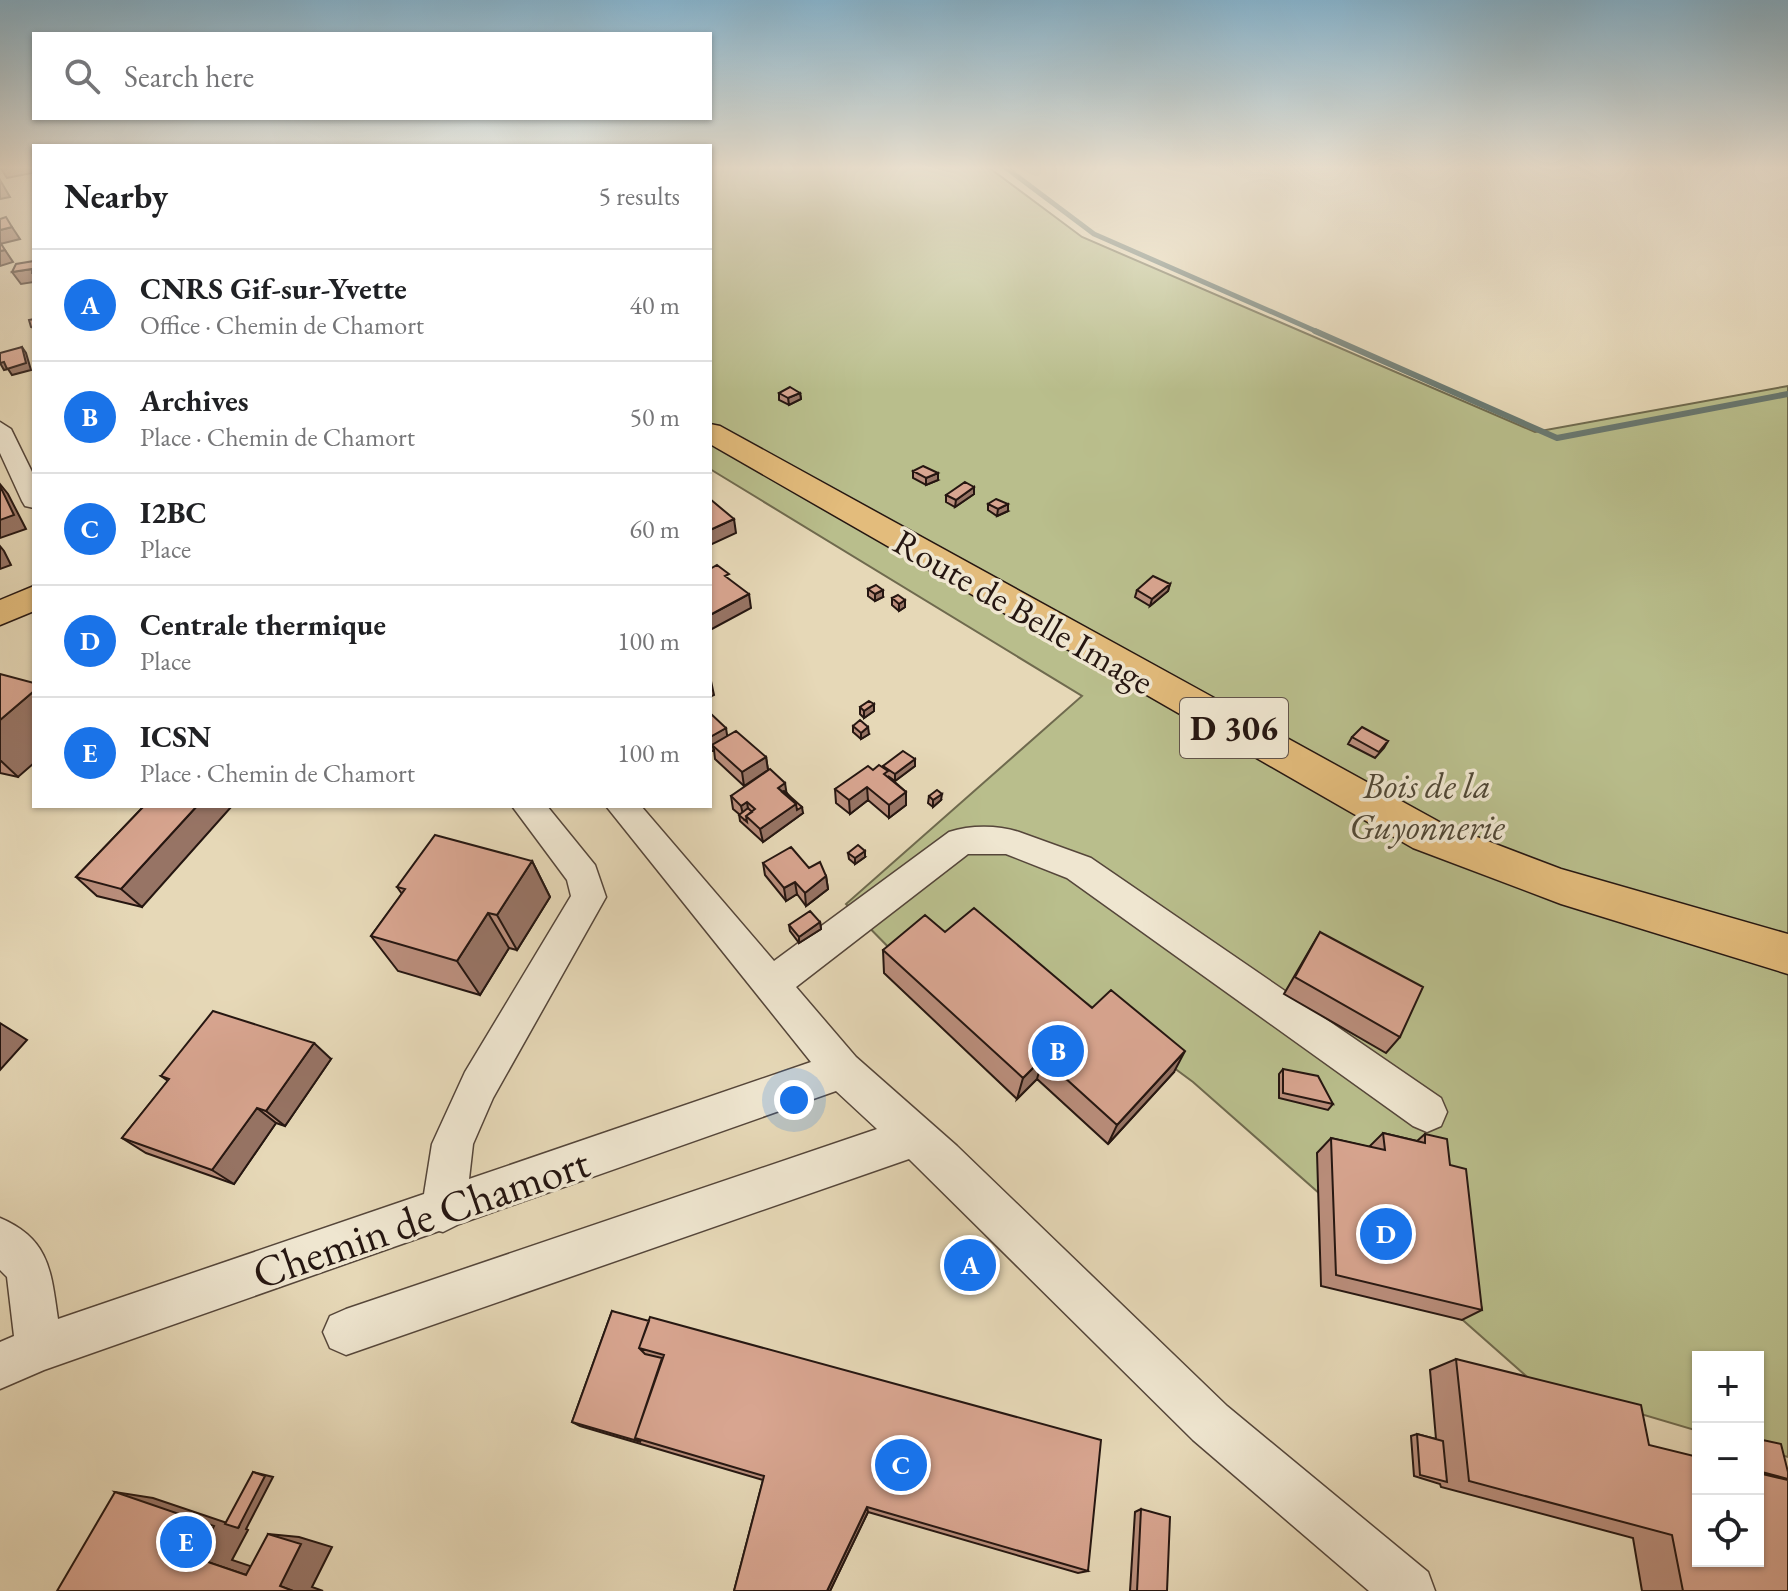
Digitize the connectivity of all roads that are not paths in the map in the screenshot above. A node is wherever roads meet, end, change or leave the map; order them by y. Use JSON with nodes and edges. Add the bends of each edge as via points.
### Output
{"nodes":[{"id":1,"x":0,"y":429,"type":"edge"},
{"id":2,"x":712,"y":433,"type":"edge"},
{"id":3,"x":32,"y":497,"type":"edge"},
{"id":4,"x":32,"y":598,"type":"edge"},
{"id":5,"x":0,"y":614,"type":"edge"},
{"id":6,"x":530,"y":808,"type":"edge"},
{"id":7,"x":624,"y":808,"type":"edge"},
{"id":8,"x":1788,"y":954,"type":"edge"},
{"id":9,"x":771,"y":985,"type":"junction"},
{"id":10,"x":842,"y":1070,"type":"junction"},
{"id":11,"x":1427,"y":1112,"type":"dead end"},
{"id":12,"x":913,"y":1137,"type":"junction"},
{"id":13,"x":443,"y":1211,"type":"junction"},
{"id":14,"x":0,"y":1240,"type":"edge"},
{"id":15,"x":346,"y":1332,"type":"dead end"},
{"id":16,"x":20,"y":1357,"type":"edge"},
{"id":17,"x":1409,"y":1591,"type":"edge"}],
"edges":[{"from":1,"to":3,"type":"street"},
{"from":2,"to":8,"type":"main road","name":"Route de Belle Image","number":"D 306","via":[[1428,836],[1576,893]]},
{"from":4,"to":5,"type":"main road"},
{"from":6,"to":13,"type":"street","via":[[583,875],[589,897],[479,1085],[453,1144]]},
{"from":7,"to":9,"type":"street"},
{"from":9,"to":10,"type":"street"},
{"from":9,"to":11,"type":"street","via":[[961,841],[1007,841],[1079,868]]},
{"from":10,"to":12,"type":"street"},
{"from":10,"to":13,"type":"street","name":"Chemin de Chamort"},
{"from":12,"to":15,"type":"street"},
{"from":12,"to":17,"type":"street","via":[[1210,1423]]},
{"from":13,"to":16,"type":"street","name":"Chemin de Chamort"},
{"from":14,"to":16,"type":"street","via":[[28,1266]]}]}
